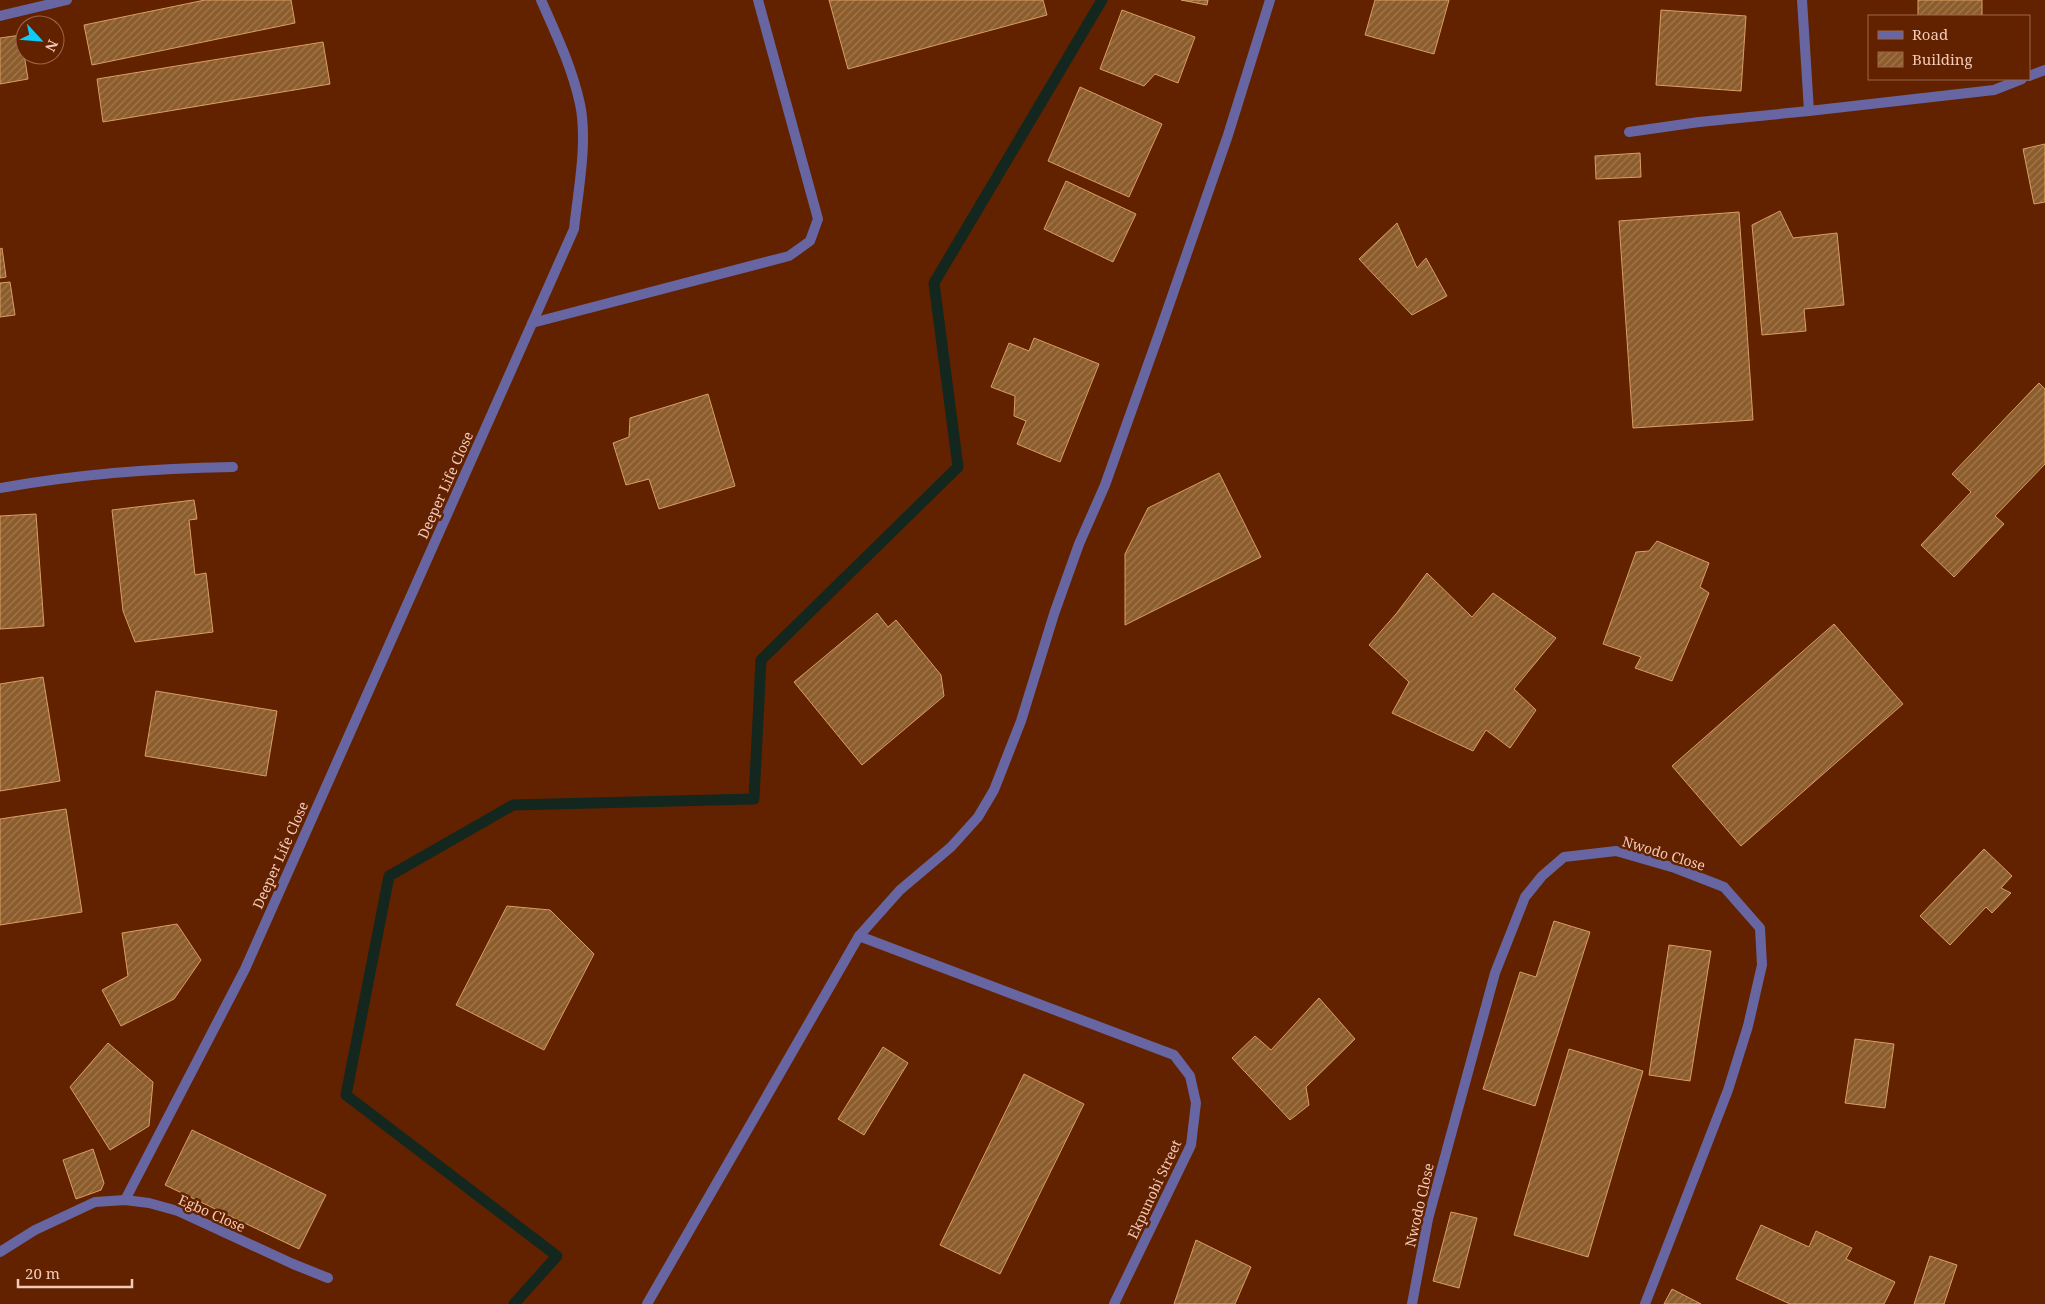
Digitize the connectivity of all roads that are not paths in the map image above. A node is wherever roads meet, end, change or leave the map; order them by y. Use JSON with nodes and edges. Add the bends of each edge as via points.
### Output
{"nodes":[{"id":1,"x":67,"y":0,"type":"edge"},
{"id":2,"x":541,"y":0,"type":"edge"},
{"id":3,"x":758,"y":0,"type":"edge"},
{"id":4,"x":1270,"y":0,"type":"edge"},
{"id":5,"x":1802,"y":0,"type":"edge"},
{"id":6,"x":0,"y":16,"type":"edge"},
{"id":7,"x":2045,"y":70,"type":"edge"},
{"id":8,"x":2030,"y":76,"type":"edge"},
{"id":9,"x":2019,"y":80,"type":"edge"},
{"id":10,"x":1809,"y":111,"type":"junction"},
{"id":11,"x":1629,"y":132,"type":"dead end"},
{"id":12,"x":532,"y":323,"type":"junction"},
{"id":13,"x":233,"y":468,"type":"dead end"},
{"id":14,"x":0,"y":488,"type":"edge"},
{"id":15,"x":860,"y":936,"type":"junction"},
{"id":16,"x":126,"y":1200,"type":"junction"},
{"id":17,"x":0,"y":1252,"type":"edge"},
{"id":18,"x":328,"y":1278,"type":"dead end"},
{"id":19,"x":647,"y":1304,"type":"edge"},
{"id":20,"x":1114,"y":1304,"type":"edge"},
{"id":21,"x":1412,"y":1304,"type":"edge"},
{"id":22,"x":1645,"y":1304,"type":"edge"}],
"edges":[{"from":1,"to":6,"type":"street"},
{"from":2,"to":12,"type":"street","name":"Deeper Life Close","via":[[568,58],[580,105],[583,154],[574,229]]},
{"from":3,"to":12,"type":"street","via":[[818,219],[810,241],[789,256]]},
{"from":4,"to":15,"type":"street","via":[[1228,135],[1161,328],[1105,485],[1079,544],[1021,721],[994,790],[978,817],[951,846],[900,890]]},
{"from":5,"to":10,"type":"street"},
{"from":7,"to":8,"type":"street"},
{"from":9,"to":10,"type":"street","via":[[1994,90]]},
{"from":10,"to":11,"type":"street"},
{"from":12,"to":16,"type":"street","name":"Deeper Life Close","via":[[245,969]]},
{"from":13,"to":14,"type":"street","via":[[101,472]]},
{"from":15,"to":19,"type":"street"},
{"from":15,"to":20,"type":"street","name":"Ekpunobi Street","via":[[1174,1055],[1190,1076],[1196,1103],[1191,1145]]},
{"from":16,"to":17,"type":"street","name":"Egbo Close","via":[[94,1202],[35,1230]]},
{"from":16,"to":18,"type":"street","name":"Egbo Close","via":[[178,1211]]},
{"from":21,"to":22,"type":"street","name":"Nwodo Close","via":[[1428,1219],[1495,973],[1525,897],[1564,857],[1616,851],[1675,868],[1724,887],[1760,928],[1762,965],[1748,1026],[1724,1099]]}]}
